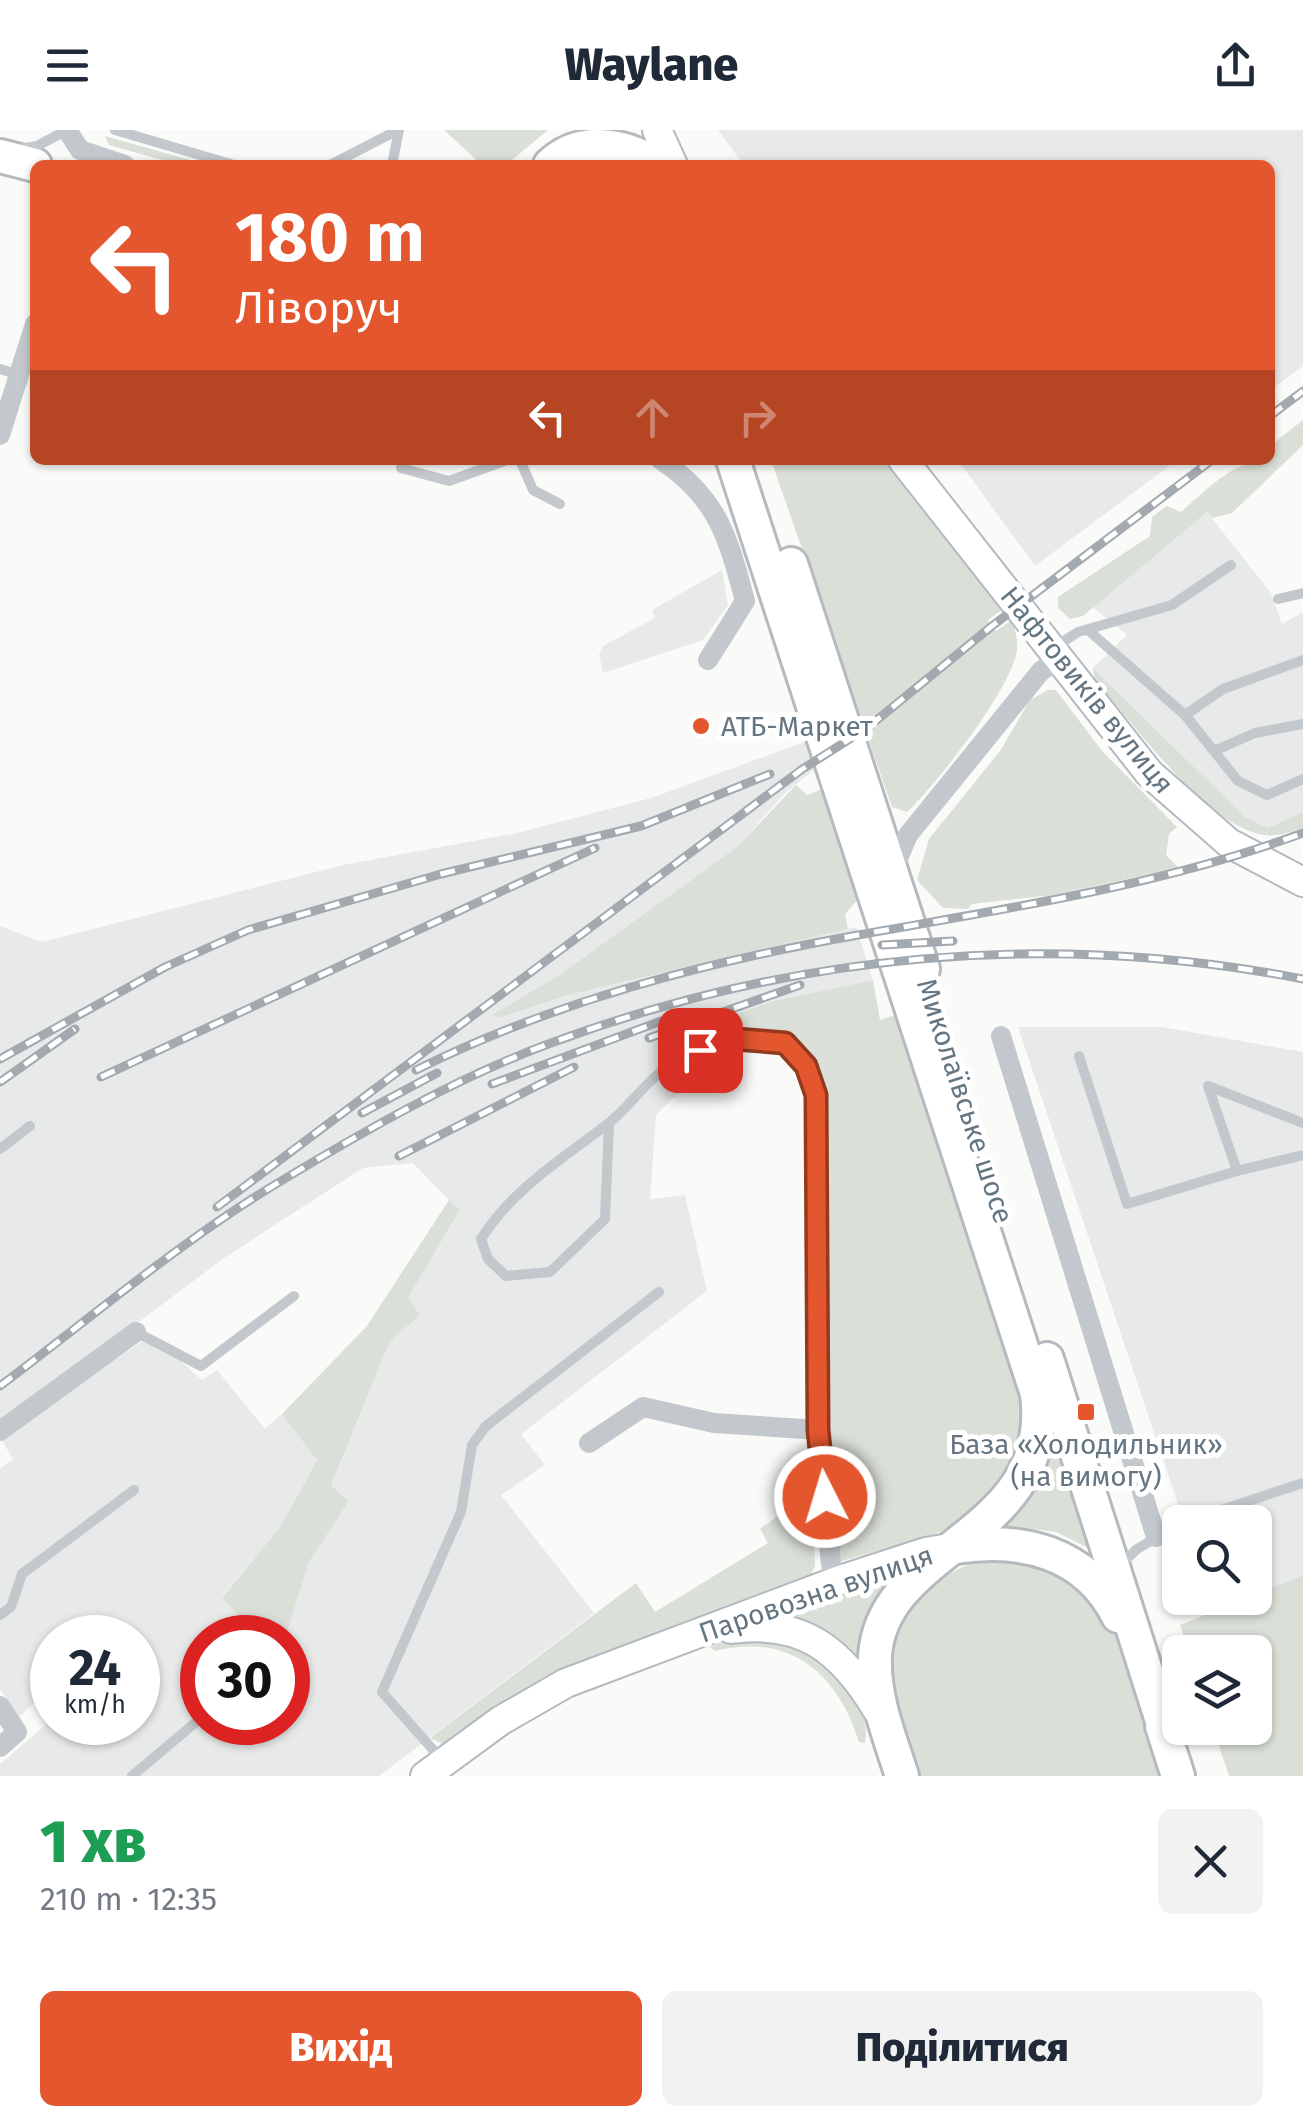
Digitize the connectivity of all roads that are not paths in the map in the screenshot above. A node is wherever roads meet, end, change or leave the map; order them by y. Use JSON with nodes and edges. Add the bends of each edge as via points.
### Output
{"nodes":[{"id":1,"x":67,"y":130,"type":"edge"},
{"id":2,"x":116,"y":130,"type":"edge"},
{"id":3,"x":398,"y":130,"type":"edge"},
{"id":4,"x":658,"y":130,"type":"edge"},
{"id":5,"x":0,"y":144,"type":"edge"},
{"id":6,"x":564,"y":150,"type":"edge"},
{"id":7,"x":0,"y":156,"type":"edge"},
{"id":8,"x":111,"y":160,"type":"edge"},
{"id":9,"x":217,"y":160,"type":"edge"},
{"id":10,"x":340,"y":160,"type":"edge"},
{"id":11,"x":393,"y":160,"type":"edge"},
{"id":12,"x":647,"y":160,"type":"edge"},
{"id":13,"x":670,"y":160,"type":"edge"},
{"id":14,"x":30,"y":164,"type":"edge"},
{"id":15,"x":30,"y":334,"type":"edge"},
{"id":16,"x":10,"y":372,"type":"edge"},
{"id":17,"x":0,"y":435,"type":"edge"},
{"id":18,"x":493,"y":465,"type":"edge"},
{"id":19,"x":522,"y":465,"type":"edge"},
{"id":20,"x":667,"y":465,"type":"edge"},
{"id":21,"x":735,"y":465,"type":"edge"},
{"id":22,"x":760,"y":465,"type":"edge"},
{"id":23,"x":907,"y":465,"type":"edge"},
{"id":24,"x":401,"y":468,"type":"dead end"},
{"id":25,"x":560,"y":504,"type":"dead end"},
{"id":26,"x":1231,"y":565,"type":"dead end"},
{"id":27,"x":1303,"y":593,"type":"edge"},
{"id":28,"x":1278,"y":598,"type":"dead end"},
{"id":29,"x":1088,"y":630,"type":"junction"},
{"id":30,"x":1054,"y":655,"type":"junction"},
{"id":31,"x":708,"y":660,"type":"dead end"},
{"id":32,"x":1303,"y":660,"type":"edge"},
{"id":33,"x":1185,"y":715,"type":"junction"},
{"id":34,"x":1303,"y":724,"type":"edge"},
{"id":35,"x":1214,"y":751,"type":"junction"},
{"id":36,"x":1303,"y":779,"type":"edge"},
{"id":37,"x":892,"y":872,"type":"junction"},
{"id":38,"x":1303,"y":882,"type":"edge"},
{"id":39,"x":1001,"y":1036,"type":"dead end"},
{"id":40,"x":785,"y":1043,"type":"joint"},
{"id":41,"x":1080,"y":1056,"type":"dead end"},
{"id":42,"x":609,"y":1123,"type":"junction"},
{"id":43,"x":1303,"y":1123,"type":"edge"},
{"id":44,"x":30,"y":1126,"type":"dead end"},
{"id":45,"x":0,"y":1149,"type":"edge"},
{"id":46,"x":1303,"y":1155,"type":"edge"},
{"id":47,"x":1237,"y":1171,"type":"junction"},
{"id":48,"x":659,"y":1292,"type":"dead end"},
{"id":49,"x":294,"y":1296,"type":"dead end"},
{"id":50,"x":136,"y":1332,"type":"joint"},
{"id":51,"x":818,"y":1430,"type":"junction"},
{"id":52,"x":0,"y":1431,"type":"edge"},
{"id":53,"x":589,"y":1443,"type":"dead end"},
{"id":54,"x":1303,"y":1483,"type":"edge"},
{"id":55,"x":134,"y":1490,"type":"dead end"},
{"id":56,"x":1238,"y":1505,"type":"edge"},
{"id":57,"x":1162,"y":1534,"type":"edge"},
{"id":58,"x":1156,"y":1537,"type":"junction"},
{"id":59,"x":956,"y":1547,"type":"junction"},
{"id":60,"x":1115,"y":1569,"type":"junction"},
{"id":61,"x":837,"y":1582,"type":"junction"},
{"id":62,"x":0,"y":1615,"type":"edge"},
{"id":63,"x":676,"y":1642,"type":"junction"},
{"id":64,"x":0,"y":1706,"type":"edge"},
{"id":65,"x":884,"y":1720,"type":"junction"},
{"id":66,"x":1162,"y":1723,"type":"edge"},
{"id":67,"x":1162,"y":1728,"type":"edge"},
{"id":68,"x":180,"y":1736,"type":"edge"},
{"id":69,"x":1169,"y":1745,"type":"edge"},
{"id":70,"x":0,"y":1746,"type":"edge"},
{"id":71,"x":434,"y":1769,"type":"edge"},
{"id":72,"x":132,"y":1776,"type":"edge"},
{"id":73,"x":902,"y":1776,"type":"edge"},
{"id":74,"x":1178,"y":1776,"type":"edge"}],
"edges":[{"from":1,"to":5,"type":"lane","via":[[37,146]]},
{"from":1,"to":8,"type":"street","via":[[80,150]]},
{"from":2,"to":9,"type":"lane"},
{"from":3,"to":10,"type":"lane"},
{"from":3,"to":11,"type":"lane"},
{"from":4,"to":13,"type":"main road"},
{"from":6,"to":12,"type":"main road","via":[[607,145]]},
{"from":7,"to":14,"type":"main road"},
{"from":15,"to":16,"type":"street"},
{"from":16,"to":17,"type":"street"},
{"from":18,"to":24,"type":"lane","via":[[449,481]]},
{"from":19,"to":25,"type":"lane","via":[[533,490]]},
{"from":20,"to":31,"type":"street","via":[[716,514],[746,601]]},
{"from":21,"to":59,"type":"main road","name":"Миколаївське шосе","via":[[1037,1394],[1038,1427],[1022,1476],[1000,1508]]},
{"from":22,"to":37,"type":"main road","name":"Миколаївське шосе"},
{"from":23,"to":30,"type":"main road","name":"Нафтовиків вулиця"},
{"from":26,"to":29,"type":"lane","via":[[1172,605]]},
{"from":27,"to":28,"type":"lane"},
{"from":29,"to":30,"type":"lane"},
{"from":29,"to":33,"type":"lane"},
{"from":30,"to":37,"type":"street","via":[[908,836]]},
{"from":30,"to":38,"type":"main road","name":"Нафтовиків вулиця","via":[[1184,807],[1230,843]]},
{"from":32,"to":33,"type":"lane","via":[[1223,689]]},
{"from":33,"to":35,"type":"lane"},
{"from":34,"to":35,"type":"lane","via":[[1255,732]]},
{"from":35,"to":36,"type":"lane","via":[[1238,780],[1267,795]]},
{"from":37,"to":60,"type":"main road","name":"Миколаївське шосе"},
{"from":39,"to":58,"type":"street"},
{"from":40,"to":42,"type":"lane","via":[[736,1039],[700,1050],[666,1067]]},
{"from":40,"to":51,"type":"street","via":[[806,1066],[816,1095]]},
{"from":41,"to":47,"type":"lane","via":[[1127,1204]]},
{"from":42,"to":42,"type":"lane","via":[[500,1209],[481,1239],[488,1259],[506,1276],[550,1272],[605,1219]]},
{"from":43,"to":47,"type":"lane","via":[[1208,1086]]},
{"from":44,"to":45,"type":"lane"},
{"from":46,"to":47,"type":"lane"},
{"from":48,"to":71,"type":"lane","via":[[486,1426],[472,1445],[461,1512],[382,1692]]},
{"from":49,"to":50,"type":"lane","via":[[202,1366]]},
{"from":50,"to":52,"type":"street"},
{"from":51,"to":53,"type":"street","via":[[714,1423],[643,1407]]},
{"from":51,"to":61,"type":"street"},
{"from":54,"to":56,"type":"lane"},
{"from":55,"to":62,"type":"lane","via":[[22,1574],[11,1607]]},
{"from":57,"to":58,"type":"lane"},
{"from":58,"to":60,"type":"lane"},
{"from":59,"to":61,"type":"main road","name":"Паровозна вулиця"},
{"from":59,"to":65,"type":"main road","name":"Миколаївське шосе","via":[[906,1588],[880,1634],[875,1655]]},
{"from":59,"to":67,"type":"main road","via":[[1030,1546],[1094,1580],[1123,1627]]},
{"from":60,"to":66,"type":"main road","name":"Миколаївське шосе"},
{"from":61,"to":63,"type":"main road","name":"Паровозна вулиця"},
{"from":63,"to":65,"type":"main road","name":"Паровозна вулиця","via":[[761,1625],[795,1632],[845,1664]]},
{"from":63,"to":71,"type":"main road","name":"Паровозна вулиця","via":[[566,1683]]},
{"from":64,"to":70,"type":"street","via":[[17,1732]]},
{"from":65,"to":73,"type":"main road","name":"Миколаївське шосе"},
{"from":68,"to":72,"type":"lane"},
{"from":69,"to":74,"type":"main road"}]}
